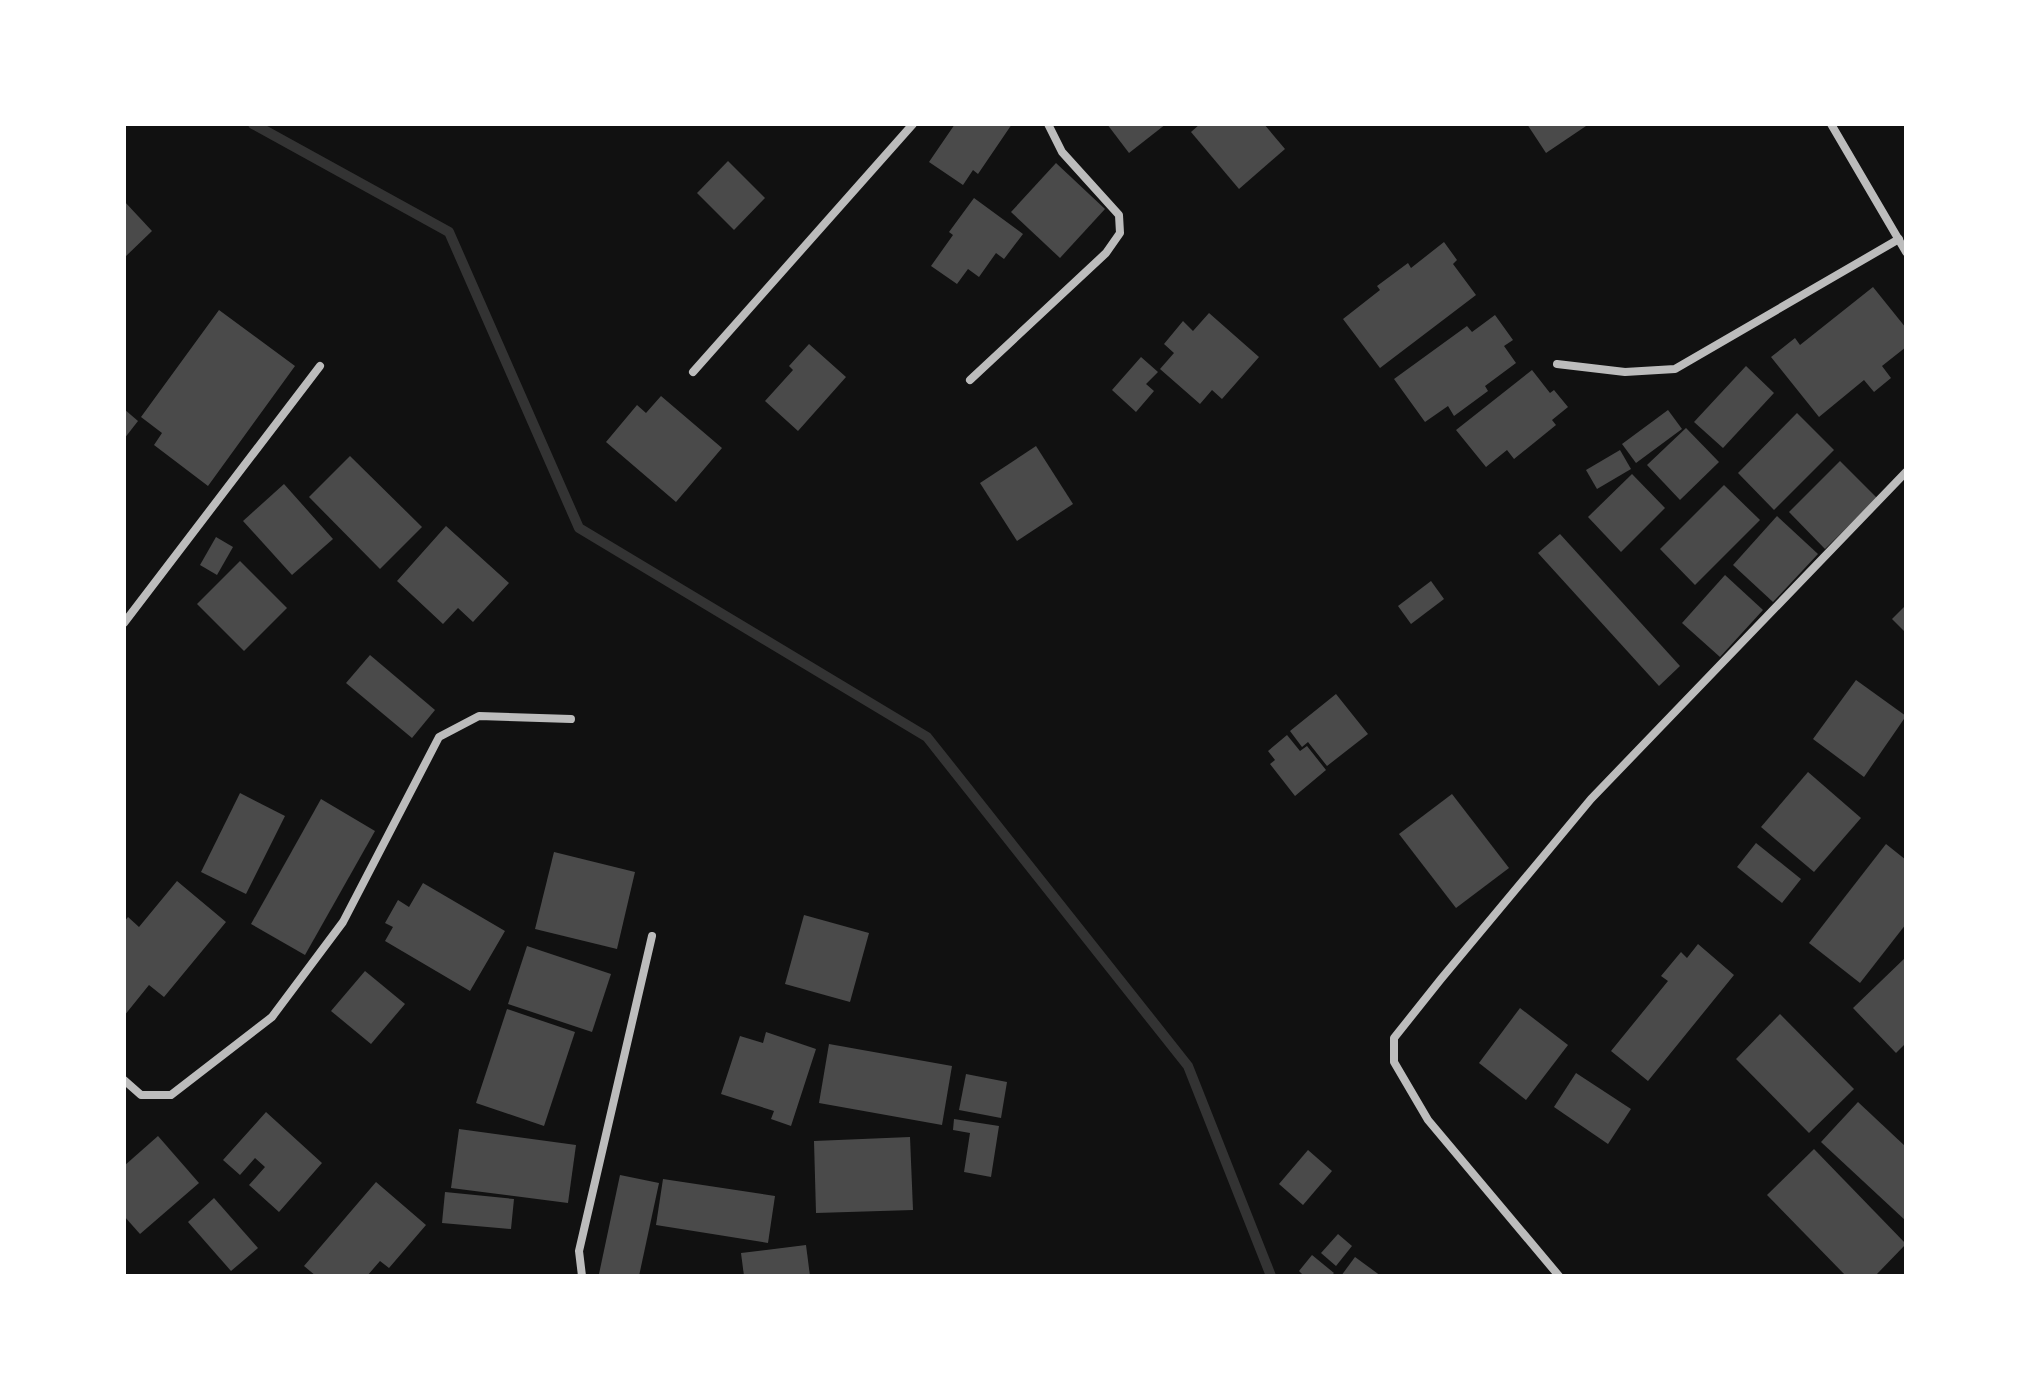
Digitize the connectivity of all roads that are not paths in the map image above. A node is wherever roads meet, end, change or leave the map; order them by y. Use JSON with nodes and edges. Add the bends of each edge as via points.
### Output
{"nodes":[{"id":1,"x":913,"y":124,"type":"edge"},
{"id":2,"x":1048,"y":124,"type":"edge"},
{"id":3,"x":1831,"y":124,"type":"edge"},
{"id":4,"x":1899,"y":239,"type":"junction"},
{"id":5,"x":1906,"y":252,"type":"edge"},
{"id":6,"x":1557,"y":364,"type":"dead end"},
{"id":7,"x":320,"y":366,"type":"dead end"},
{"id":8,"x":693,"y":372,"type":"dead end"},
{"id":9,"x":970,"y":380,"type":"dead end"},
{"id":10,"x":1906,"y":472,"type":"edge"},
{"id":11,"x":124,"y":623,"type":"edge"},
{"id":12,"x":571,"y":719,"type":"dead end"},
{"id":13,"x":652,"y":936,"type":"dead end"},
{"id":14,"x":124,"y":1080,"type":"edge"},
{"id":15,"x":582,"y":1276,"type":"edge"},
{"id":16,"x":1559,"y":1276,"type":"edge"}],
"edges":[{"from":1,"to":8,"type":"street"},
{"from":2,"to":9,"type":"street","via":[[1062,152],[1119,215],[1120,233],[1106,253]]},
{"from":3,"to":4,"type":"street"},
{"from":4,"to":5,"type":"street"},
{"from":4,"to":6,"type":"street","via":[[1675,369],[1625,372]]},
{"from":7,"to":11,"type":"street"},
{"from":10,"to":16,"type":"street","via":[[1591,799],[1394,1038],[1394,1062],[1428,1120]]},
{"from":12,"to":14,"type":"street","via":[[479,716],[439,737],[343,922],[272,1017],[171,1095],[141,1095]]},
{"from":13,"to":15,"type":"street","via":[[579,1251]]}]}
